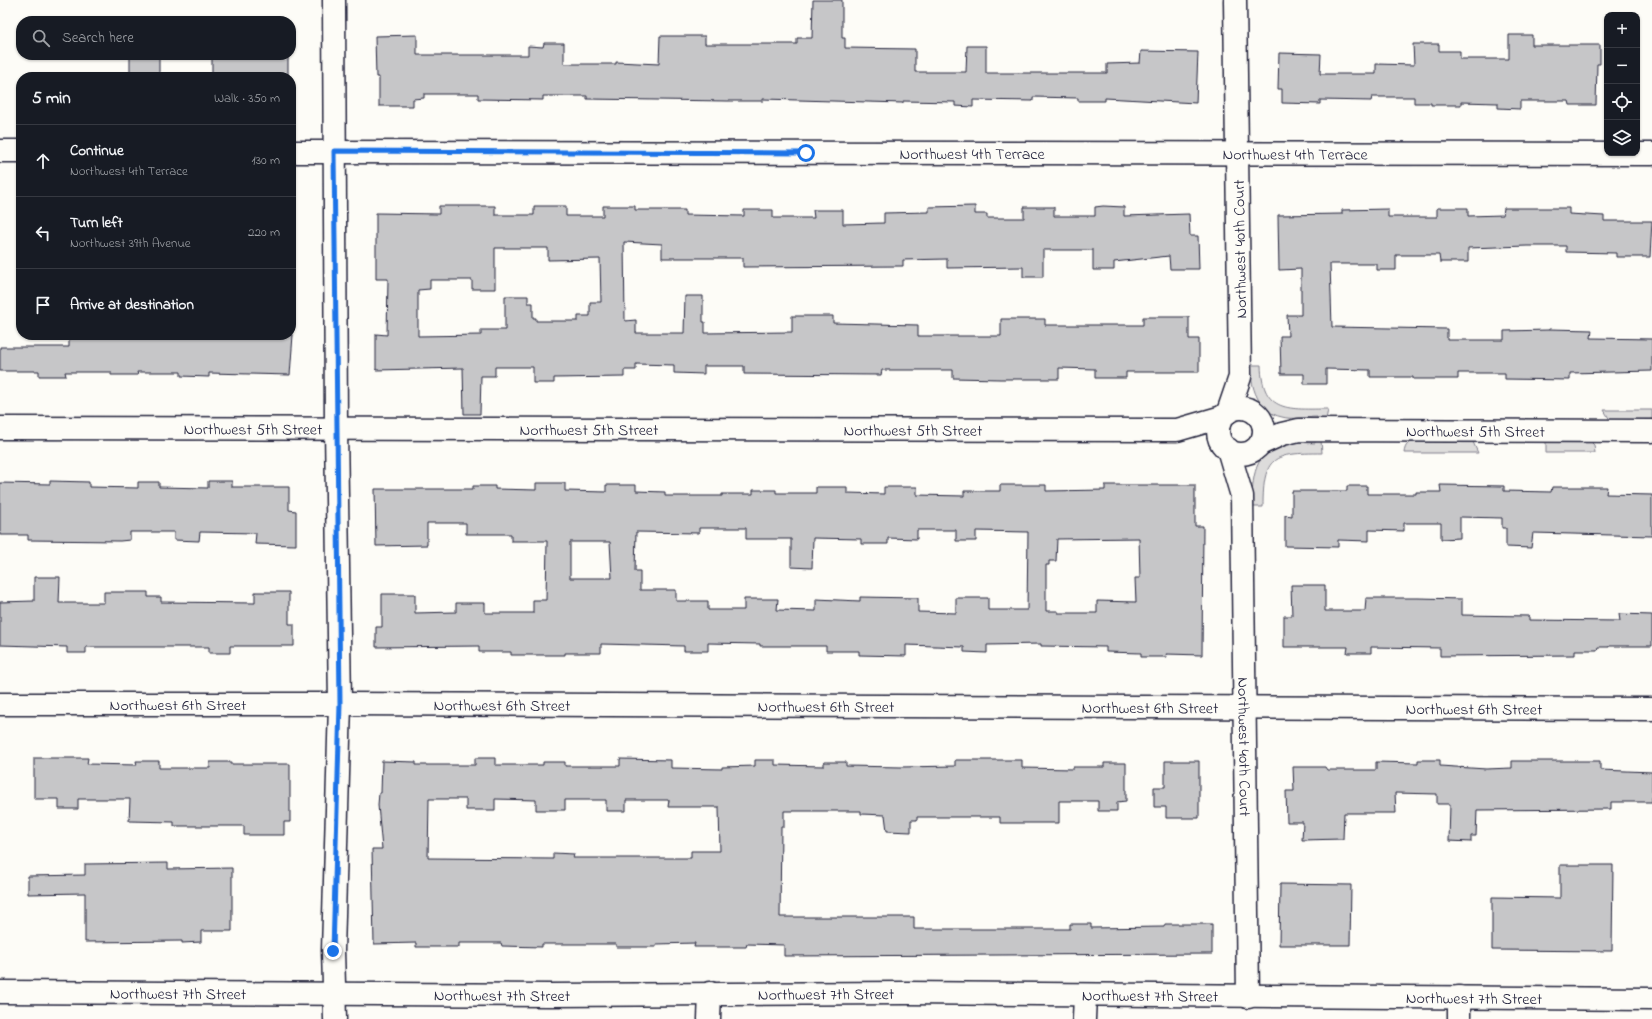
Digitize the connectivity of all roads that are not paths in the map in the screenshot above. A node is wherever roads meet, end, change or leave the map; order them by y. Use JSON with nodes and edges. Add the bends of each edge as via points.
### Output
{"nodes":[{"id":1,"x":334,"y":0,"type":"edge"},
{"id":2,"x":1235,"y":0,"type":"edge"},
{"id":3,"x":0,"y":151,"type":"edge"},
{"id":4,"x":16,"y":151,"type":"edge"},
{"id":5,"x":334,"y":151,"type":"junction"},
{"id":6,"x":296,"y":152,"type":"edge"},
{"id":7,"x":1238,"y":153,"type":"junction"},
{"id":8,"x":1652,"y":154,"type":"edge"},
{"id":9,"x":1240,"y":377,"type":"junction"},
{"id":10,"x":1225,"y":414,"type":"junction"},
{"id":11,"x":1255,"y":415,"type":"junction"},
{"id":12,"x":0,"y":428,"type":"edge"},
{"id":13,"x":336,"y":428,"type":"junction"},
{"id":14,"x":1178,"y":430,"type":"junction"},
{"id":15,"x":1299,"y":430,"type":"junction"},
{"id":16,"x":1652,"y":431,"type":"edge"},
{"id":17,"x":1258,"y":446,"type":"junction"},
{"id":18,"x":1226,"y":447,"type":"junction"},
{"id":19,"x":1242,"y":496,"type":"junction"},
{"id":20,"x":0,"y":704,"type":"edge"},
{"id":21,"x":340,"y":704,"type":"junction"},
{"id":22,"x":1245,"y":707,"type":"junction"},
{"id":23,"x":1652,"y":709,"type":"edge"},
{"id":24,"x":0,"y":992,"type":"edge"},
{"id":25,"x":335,"y":993,"type":"junction"},
{"id":26,"x":710,"y":993,"type":"junction"},
{"id":27,"x":1085,"y":995,"type":"junction"},
{"id":28,"x":1248,"y":997,"type":"junction"},
{"id":29,"x":1459,"y":997,"type":"junction"},
{"id":30,"x":1652,"y":999,"type":"edge"},
{"id":31,"x":335,"y":1019,"type":"edge"},
{"id":32,"x":709,"y":1019,"type":"edge"},
{"id":33,"x":1084,"y":1019,"type":"edge"},
{"id":34,"x":1459,"y":1019,"type":"edge"}],
"edges":[{"from":1,"to":5,"type":"street"},
{"from":2,"to":7,"type":"street","name":"Northwest 40th Court"},
{"from":3,"to":4,"type":"street"},
{"from":5,"to":6,"type":"street","name":"Northwest 4th Terrace"},
{"from":5,"to":7,"type":"street","name":"Northwest 4th Terrace"},
{"from":5,"to":13,"type":"street"},
{"from":7,"to":8,"type":"street","name":"Northwest 4th Terrace"},
{"from":7,"to":9,"type":"street","name":"Northwest 40th Court"},
{"from":9,"to":10,"type":"street","name":"Northwest 40th Court"},
{"from":9,"to":11,"type":"street","name":"Northwest 40th Court"},
{"from":10,"to":11,"type":"street","via":[[1242,408]]},
{"from":10,"to":14,"type":"street","name":"Northwest 5th Street"},
{"from":10,"to":18,"type":"street","via":[[1218,428],[1218,435]]},
{"from":11,"to":15,"type":"street","name":"Northwest 5th Street"},
{"from":11,"to":17,"type":"street","via":[[1263,431]]},
{"from":12,"to":13,"type":"street","name":"Northwest 5th Street"},
{"from":13,"to":14,"type":"street","name":"Northwest 5th Street"},
{"from":13,"to":21,"type":"street"},
{"from":14,"to":18,"type":"street","name":"Northwest 5th Street"},
{"from":15,"to":16,"type":"street","name":"Northwest 5th Street"},
{"from":15,"to":17,"type":"street","name":"Northwest 5th Street","via":[[1282,434]]},
{"from":17,"to":18,"type":"street","via":[[1241,453],[1235,453]]},
{"from":17,"to":19,"type":"street","name":"Northwest 40th Court"},
{"from":18,"to":19,"type":"street","name":"Northwest 40th Court"},
{"from":19,"to":22,"type":"street","name":"Northwest 40th Court"},
{"from":20,"to":21,"type":"street","name":"Northwest 6th Street"},
{"from":21,"to":22,"type":"street","name":"Northwest 6th Street"},
{"from":21,"to":25,"type":"street","via":[[333,951]]},
{"from":22,"to":23,"type":"street","name":"Northwest 6th Street"},
{"from":22,"to":28,"type":"street","name":"Northwest 40th Court"},
{"from":24,"to":25,"type":"street","name":"Northwest 7th Street"},
{"from":25,"to":26,"type":"street","name":"Northwest 7th Street"},
{"from":25,"to":31,"type":"street"},
{"from":26,"to":27,"type":"street","name":"Northwest 7th Street"},
{"from":26,"to":32,"type":"street"},
{"from":27,"to":28,"type":"street","name":"Northwest 7th Street"},
{"from":27,"to":33,"type":"street"},
{"from":28,"to":29,"type":"street","name":"Northwest 7th Street"},
{"from":29,"to":30,"type":"street","name":"Northwest 7th Street"},
{"from":29,"to":34,"type":"street"}]}
